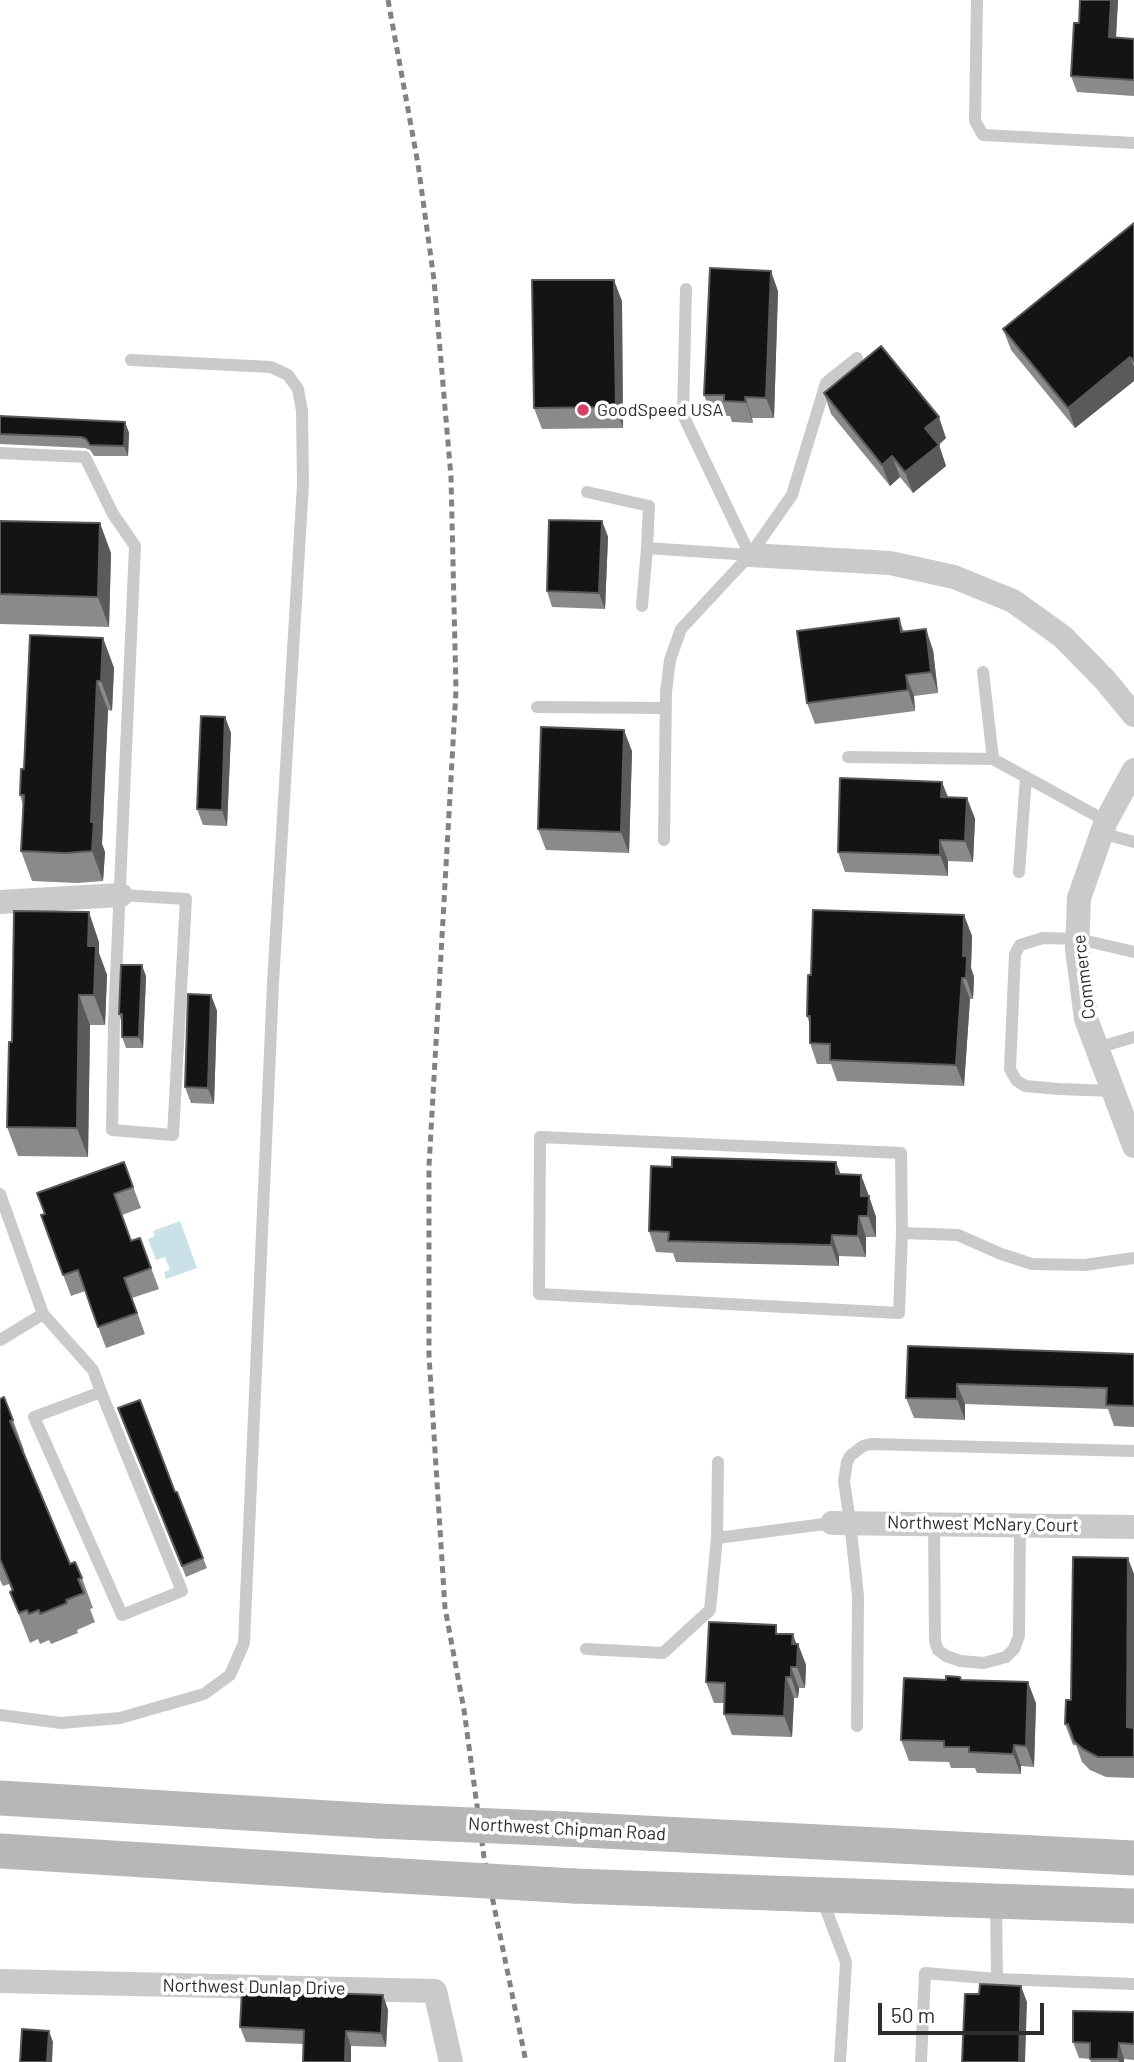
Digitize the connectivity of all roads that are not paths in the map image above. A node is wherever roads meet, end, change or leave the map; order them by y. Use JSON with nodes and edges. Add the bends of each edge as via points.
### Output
{"nodes":[{"id":1,"x":977,"y":0,"type":"edge"},
{"id":2,"x":1134,"y":143,"type":"edge"},
{"id":3,"x":686,"y":289,"type":"dead end"},
{"id":4,"x":857,"y":358,"type":"dead end"},
{"id":5,"x":131,"y":360,"type":"dead end"},
{"id":6,"x":0,"y":453,"type":"edge"},
{"id":7,"x":587,"y":492,"type":"dead end"},
{"id":8,"x":647,"y":548,"type":"junction"},
{"id":9,"x":750,"y":555,"type":"junction"},
{"id":10,"x":642,"y":606,"type":"dead end"},
{"id":11,"x":984,"y":672,"type":"dead end"},
{"id":12,"x":537,"y":707,"type":"dead end"},
{"id":13,"x":665,"y":708,"type":"junction"},
{"id":14,"x":1134,"y":715,"type":"edge"},
{"id":15,"x":848,"y":757,"type":"dead end"},
{"id":16,"x":993,"y":760,"type":"junction"},
{"id":17,"x":1134,"y":771,"type":"edge"},
{"id":18,"x":1026,"y":778,"type":"junction"},
{"id":19,"x":1103,"y":827,"type":"junction"},
{"id":20,"x":664,"y":840,"type":"dead end"},
{"id":21,"x":1134,"y":842,"type":"edge"},
{"id":22,"x":1019,"y":872,"type":"dead end"},
{"id":23,"x":121,"y":895,"type":"junction"},
{"id":24,"x":0,"y":902,"type":"edge"},
{"id":25,"x":1077,"y":939,"type":"junction"},
{"id":26,"x":1134,"y":952,"type":"edge"},
{"id":27,"x":1134,"y":1037,"type":"edge"},
{"id":28,"x":1097,"y":1048,"type":"junction"},
{"id":29,"x":1113,"y":1091,"type":"junction"},
{"id":30,"x":1134,"y":1146,"type":"edge"},
{"id":31,"x":0,"y":1195,"type":"edge"},
{"id":32,"x":902,"y":1233,"type":"junction"},
{"id":33,"x":1134,"y":1258,"type":"edge"},
{"id":34,"x":43,"y":1314,"type":"junction"},
{"id":35,"x":0,"y":1340,"type":"edge"},
{"id":36,"x":102,"y":1392,"type":"junction"},
{"id":37,"x":1134,"y":1451,"type":"edge"},
{"id":38,"x":718,"y":1462,"type":"dead end"},
{"id":39,"x":841,"y":1522,"type":"junction"},
{"id":40,"x":934,"y":1523,"type":"junction"},
{"id":41,"x":1020,"y":1525,"type":"junction"},
{"id":42,"x":1134,"y":1527,"type":"edge"},
{"id":43,"x":717,"y":1538,"type":"junction"},
{"id":44,"x":586,"y":1649,"type":"dead end"},
{"id":45,"x":0,"y":1715,"type":"edge"},
{"id":46,"x":858,"y":1726,"type":"dead end"},
{"id":47,"x":0,"y":1798,"type":"edge"},
{"id":48,"x":0,"y":1851,"type":"edge"},
{"id":49,"x":1134,"y":1858,"type":"edge"},
{"id":50,"x":821,"y":1895,"type":"junction"},
{"id":51,"x":996,"y":1901,"type":"junction"},
{"id":52,"x":1134,"y":1906,"type":"edge"},
{"id":53,"x":997,"y":1979,"type":"junction"},
{"id":54,"x":0,"y":1981,"type":"edge"},
{"id":55,"x":1134,"y":1984,"type":"edge"},
{"id":56,"x":451,"y":2062,"type":"edge"},
{"id":57,"x":840,"y":2062,"type":"edge"},
{"id":58,"x":921,"y":2062,"type":"edge"}],
"edges":[{"from":1,"to":2,"type":"lane","via":[[975,121],[983,135]]},
{"from":3,"to":9,"type":"lane","via":[[683,415]]},
{"from":4,"to":9,"type":"lane","via":[[826,383],[792,495]]},
{"from":5,"to":45,"type":"lane","via":[[271,367],[288,375],[298,389],[302,411],[303,484],[273,996],[244,1643],[230,1675],[204,1694],[120,1718],[61,1723]]},
{"from":6,"to":23,"type":"lane","via":[[85,457],[113,514],[135,546]]},
{"from":7,"to":8,"type":"lane","via":[[649,506]]},
{"from":8,"to":9,"type":"lane"},
{"from":8,"to":10,"type":"lane"},
{"from":9,"to":13,"type":"lane","via":[[681,629],[670,660]]},
{"from":9,"to":14,"type":"street","via":[[890,563],[954,577],[1013,601],[1063,637]]},
{"from":11,"to":16,"type":"lane"},
{"from":12,"to":13,"type":"lane"},
{"from":13,"to":20,"type":"lane"},
{"from":15,"to":16,"type":"lane"},
{"from":16,"to":18,"type":"lane"},
{"from":17,"to":19,"type":"street","name":"Commerce"},
{"from":18,"to":19,"type":"lane"},
{"from":18,"to":22,"type":"lane"},
{"from":19,"to":21,"type":"lane"},
{"from":19,"to":25,"type":"street","name":"Commerce","via":[[1079,898]]},
{"from":23,"to":23,"type":"lane","via":[[112,1130],[173,1135],[186,899]]},
{"from":23,"to":24,"type":"street"},
{"from":25,"to":26,"type":"lane"},
{"from":25,"to":28,"type":"street","name":"Commerce","via":[[1086,1019]]},
{"from":25,"to":29,"type":"lane","via":[[1043,938],[1020,945],[1015,954],[1010,1069],[1026,1086]]},
{"from":27,"to":28,"type":"lane"},
{"from":28,"to":29,"type":"street","name":"Commerce"},
{"from":29,"to":30,"type":"street","name":"Commerce"},
{"from":31,"to":34,"type":"lane"},
{"from":32,"to":32,"type":"lane","via":[[901,1153],[540,1137],[539,1294],[899,1313]]},
{"from":32,"to":33,"type":"lane","via":[[958,1235],[1032,1264],[1085,1265]]},
{"from":34,"to":35,"type":"lane"},
{"from":34,"to":36,"type":"lane","via":[[93,1370]]},
{"from":36,"to":36,"type":"lane","via":[[182,1591],[122,1615],[34,1417]]},
{"from":37,"to":39,"type":"lane","via":[[871,1444],[850,1456]]},
{"from":38,"to":43,"type":"lane"},
{"from":39,"to":40,"type":"street","name":"Northwest McNary Court"},
{"from":39,"to":43,"type":"lane"},
{"from":39,"to":46,"type":"lane","via":[[858,1596]]},
{"from":40,"to":41,"type":"street","name":"Northwest McNary Court"},
{"from":40,"to":41,"type":"lane","via":[[938,1650],[960,1661],[984,1663],[1006,1657],[1019,1636]]},
{"from":41,"to":42,"type":"street","name":"Northwest McNary Court"},
{"from":43,"to":44,"type":"lane","via":[[710,1610],[663,1653]]},
{"from":47,"to":49,"type":"main road","name":"Northwest Chipman Road","bridge":true},
{"from":48,"to":50,"type":"main road","bridge":true,"via":[[574,1886]]},
{"from":50,"to":51,"type":"main road"},
{"from":50,"to":57,"type":"lane","via":[[846,1962]]},
{"from":51,"to":52,"type":"main road"},
{"from":51,"to":53,"type":"lane"},
{"from":53,"to":55,"type":"lane"},
{"from":53,"to":58,"type":"lane","via":[[925,1973]]},
{"from":54,"to":56,"type":"street","name":"Northwest Dunlap Drive","via":[[435,1991]]}]}
